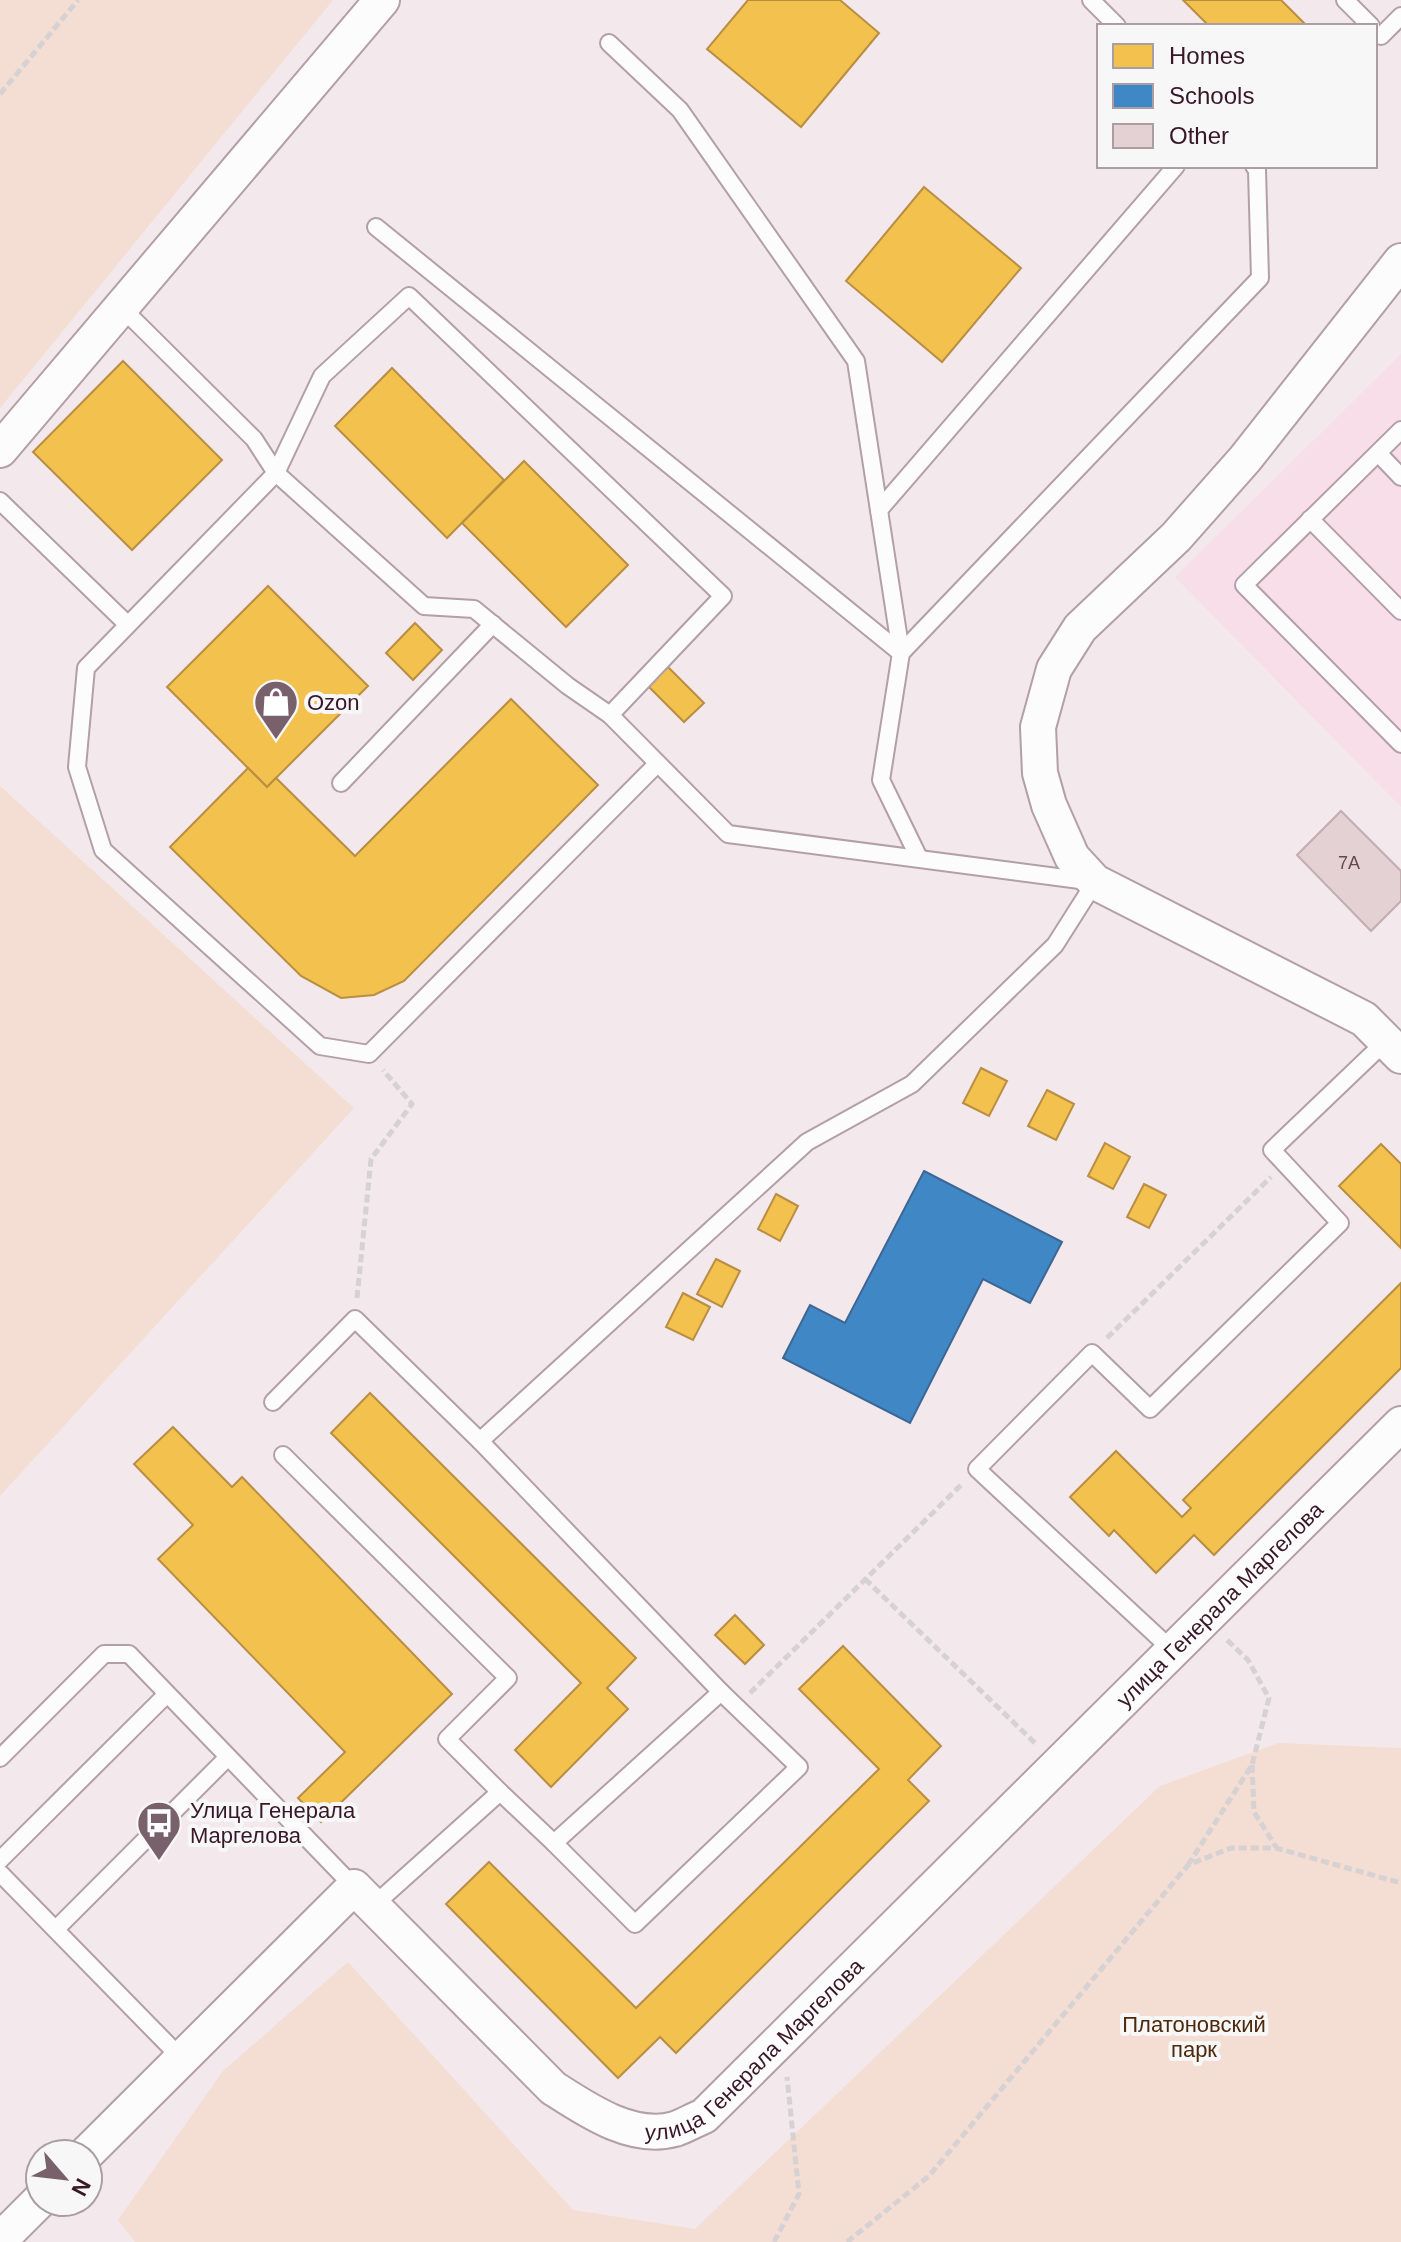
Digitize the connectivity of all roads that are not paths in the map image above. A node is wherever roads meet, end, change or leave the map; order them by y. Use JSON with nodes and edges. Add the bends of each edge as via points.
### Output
{"nodes":[{"id":1,"x":382,"y":0,"type":"edge"},
{"id":2,"x":1091,"y":0,"type":"edge"},
{"id":3,"x":1345,"y":0,"type":"edge"},
{"id":4,"x":1401,"y":16,"type":"edge"},
{"id":5,"x":1115,"y":24,"type":"edge"},
{"id":6,"x":1366,"y":24,"type":"edge"},
{"id":7,"x":1377,"y":33,"type":"edge"},
{"id":8,"x":609,"y":43,"type":"dead end"},
{"id":9,"x":1174,"y":168,"type":"edge"},
{"id":10,"x":1257,"y":168,"type":"edge"},
{"id":11,"x":376,"y":227,"type":"dead end"},
{"id":12,"x":1401,"y":261,"type":"edge"},
{"id":13,"x":121,"y":307,"type":"junction"},
{"id":14,"x":1401,"y":430,"type":"edge"},
{"id":15,"x":0,"y":450,"type":"edge"},
{"id":16,"x":1378,"y":453,"type":"junction"},
{"id":17,"x":276,"y":473,"type":"junction"},
{"id":18,"x":1401,"y":477,"type":"edge"},
{"id":19,"x":0,"y":501,"type":"edge"},
{"id":20,"x":879,"y":510,"type":"junction"},
{"id":21,"x":1310,"y":519,"type":"junction"},
{"id":22,"x":1401,"y":611,"type":"edge"},
{"id":23,"x":127,"y":624,"type":"junction"},
{"id":24,"x":493,"y":624,"type":"junction"},
{"id":25,"x":901,"y":653,"type":"junction"},
{"id":26,"x":610,"y":715,"type":"junction"},
{"id":27,"x":1401,"y":744,"type":"edge"},
{"id":28,"x":657,"y":764,"type":"junction"},
{"id":29,"x":341,"y":783,"type":"dead end"},
{"id":30,"x":919,"y":858,"type":"junction"},
{"id":31,"x":1095,"y":882,"type":"junction"},
{"id":32,"x":1393,"y":1048,"type":"edge"},
{"id":33,"x":273,"y":1402,"type":"dead end"},
{"id":34,"x":1401,"y":1424,"type":"edge"},
{"id":35,"x":480,"y":1441,"type":"junction"},
{"id":36,"x":283,"y":1455,"type":"dead end"},
{"id":37,"x":1171,"y":1649,"type":"junction"},
{"id":38,"x":721,"y":1692,"type":"junction"},
{"id":39,"x":167,"y":1694,"type":"junction"},
{"id":40,"x":228,"y":1757,"type":"junction"},
{"id":41,"x":0,"y":1758,"type":"edge"},
{"id":42,"x":500,"y":1792,"type":"junction"},
{"id":43,"x":554,"y":1843,"type":"junction"},
{"id":44,"x":0,"y":1860,"type":"edge"},
{"id":45,"x":0,"y":1873,"type":"edge"},
{"id":46,"x":364,"y":1896,"type":"junction"},
{"id":47,"x":56,"y":1929,"type":"junction"},
{"id":48,"x":181,"y":2058,"type":"junction"},
{"id":49,"x":102,"y":2138,"type":"edge"},
{"id":50,"x":24,"y":2216,"type":"edge"},
{"id":51,"x":0,"y":2240,"type":"edge"}],
"edges":[{"from":1,"to":13,"type":"street"},
{"from":2,"to":5,"type":"lane"},
{"from":3,"to":6,"type":"lane"},
{"from":4,"to":7,"type":"lane"},
{"from":8,"to":20,"type":"lane","via":[[680,110],[856,361]]},
{"from":9,"to":20,"type":"lane"},
{"from":10,"to":25,"type":"lane","via":[[1260,278]]},
{"from":11,"to":25,"type":"lane"},
{"from":12,"to":31,"type":"street","via":[[1245,459],[1176,537],[1080,628],[1054,669],[1038,727],[1040,773],[1072,857]]},
{"from":13,"to":15,"type":"street"},
{"from":13,"to":17,"type":"lane","via":[[254,439]]},
{"from":14,"to":16,"type":"lane"},
{"from":16,"to":18,"type":"lane"},
{"from":16,"to":21,"type":"lane"},
{"from":17,"to":23,"type":"lane"},
{"from":17,"to":24,"type":"lane","via":[[424,606],[474,609]]},
{"from":17,"to":26,"type":"lane","via":[[322,376],[409,296],[723,596]]},
{"from":19,"to":23,"type":"lane"},
{"from":20,"to":25,"type":"lane"},
{"from":21,"to":22,"type":"lane"},
{"from":21,"to":27,"type":"lane","via":[[1244,585]]},
{"from":23,"to":28,"type":"lane","via":[[86,668],[77,767],[103,850],[320,1046],[369,1054]]},
{"from":24,"to":26,"type":"lane"},
{"from":24,"to":29,"type":"lane"},
{"from":25,"to":30,"type":"lane","via":[[881,780]]},
{"from":26,"to":28,"type":"lane"},
{"from":28,"to":30,"type":"lane","via":[[728,834]]},
{"from":30,"to":31,"type":"lane"},
{"from":31,"to":32,"type":"street","via":[[1364,1019]]},
{"from":31,"to":35,"type":"lane","via":[[1055,945],[912,1084],[807,1142]]},
{"from":32,"to":37,"type":"lane","via":[[1272,1150],[1340,1223],[1150,1409],[1092,1353],[977,1469]]},
{"from":33,"to":35,"type":"lane","via":[[355,1319]]},
{"from":34,"to":37,"type":"street","name":"улица Генерала Маргелова"},
{"from":35,"to":38,"type":"lane"},
{"from":36,"to":42,"type":"lane","via":[[508,1678],[447,1739]]},
{"from":37,"to":46,"type":"street","name":"улица Генерала Маргелова","via":[[704,2116],[673,2130],[635,2130],[591,2113],[553,2088]]},
{"from":38,"to":43,"type":"lane"},
{"from":38,"to":43,"type":"lane","via":[[799,1767],[635,1924]]},
{"from":39,"to":40,"type":"lane"},
{"from":39,"to":41,"type":"lane","via":[[129,1654],[104,1654]]},
{"from":39,"to":44,"type":"lane"},
{"from":40,"to":46,"type":"lane"},
{"from":40,"to":47,"type":"lane"},
{"from":42,"to":43,"type":"lane"},
{"from":42,"to":46,"type":"lane"},
{"from":45,"to":47,"type":"lane"},
{"from":46,"to":48,"type":"street"},
{"from":47,"to":48,"type":"lane"},
{"from":48,"to":49,"type":"street"},
{"from":50,"to":51,"type":"street"}]}
